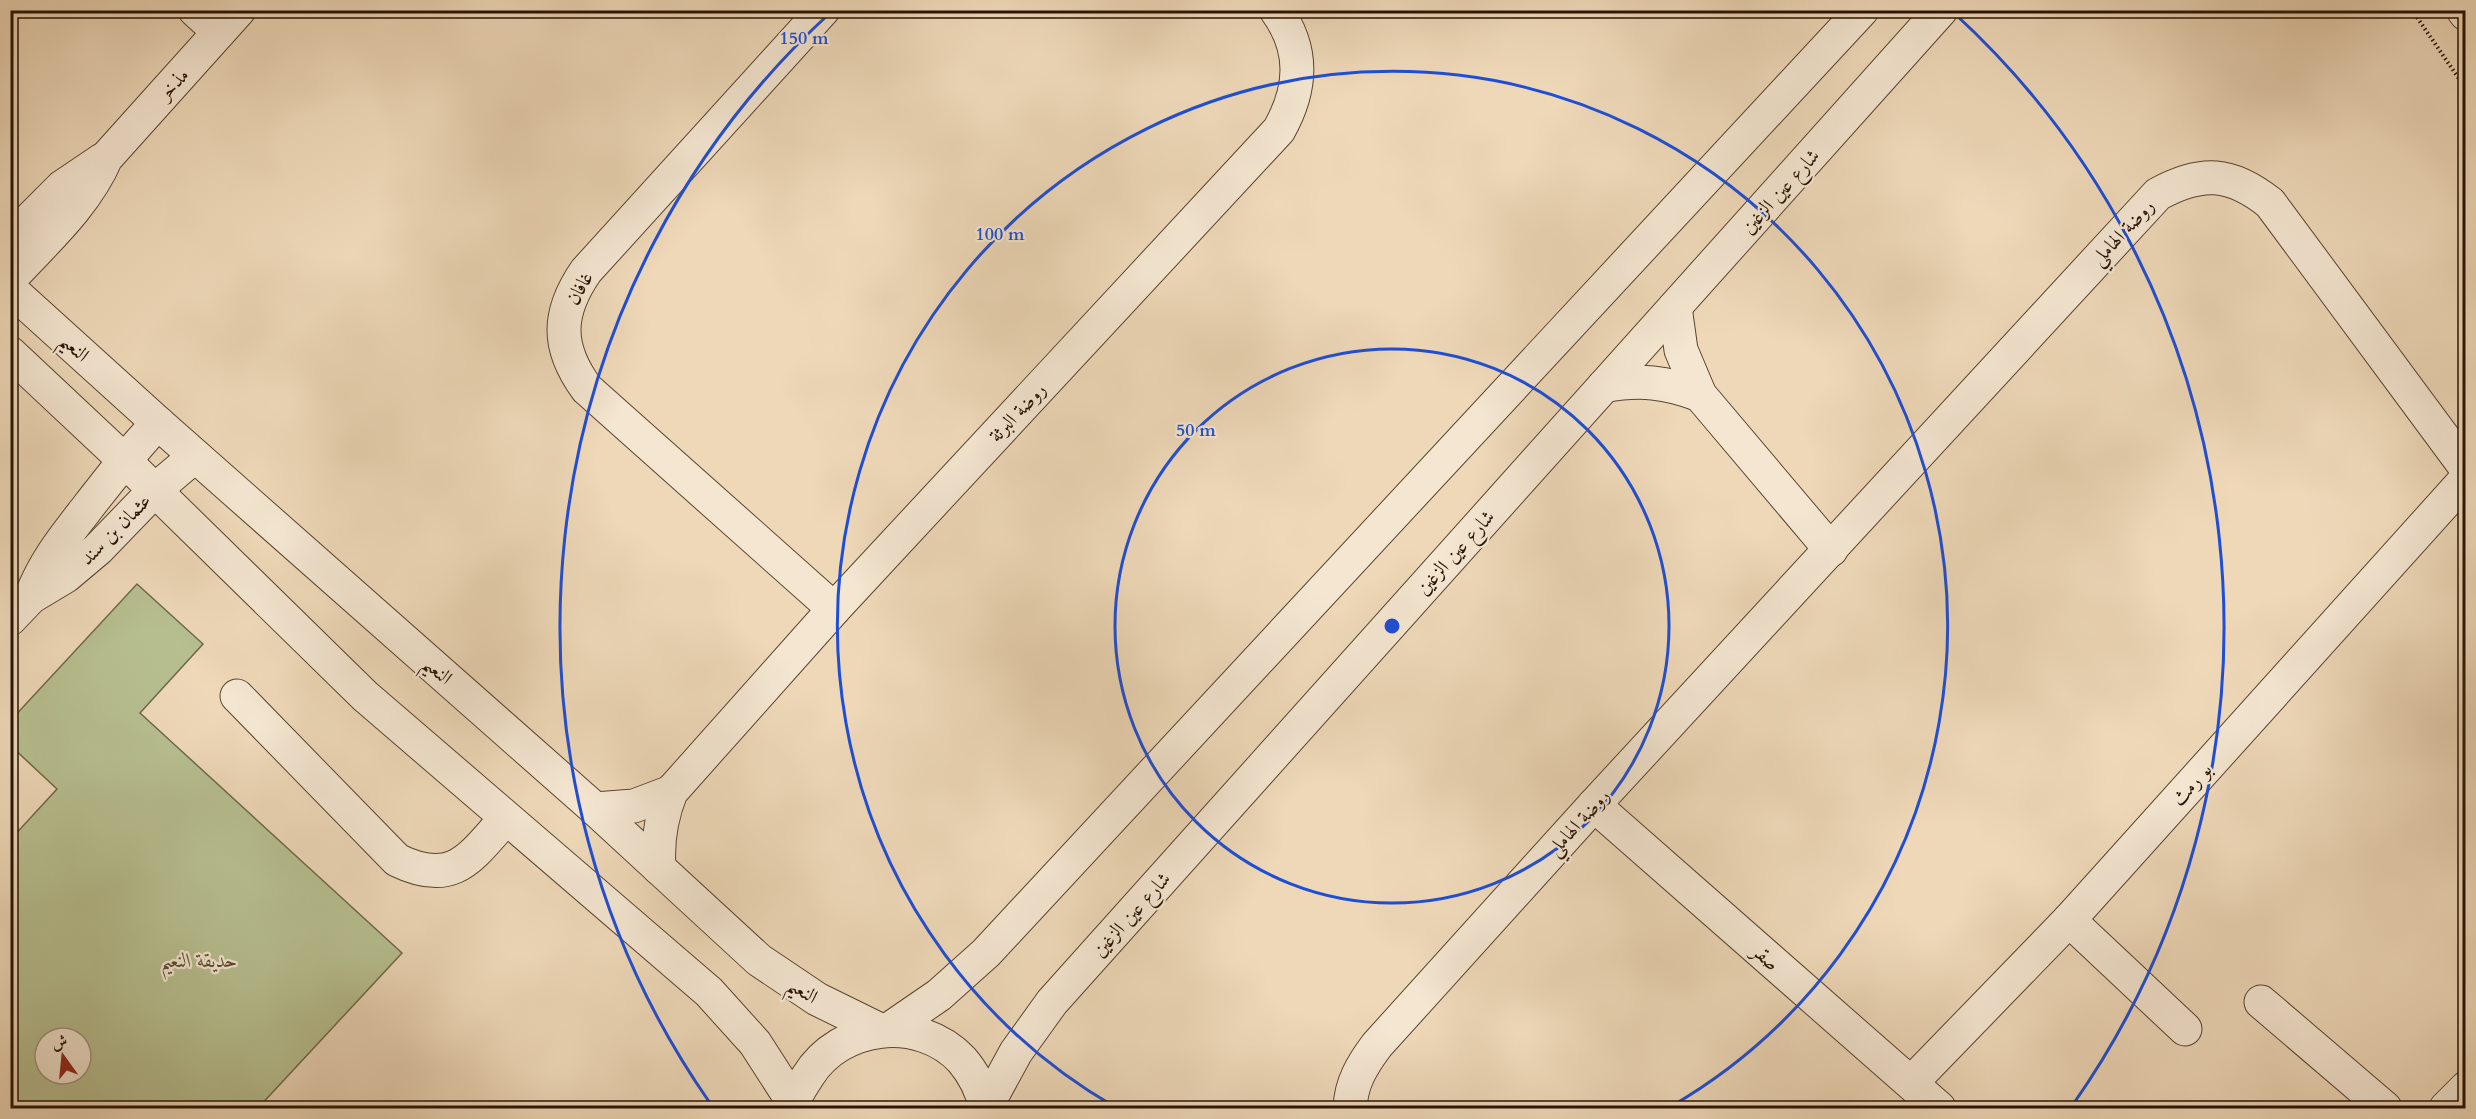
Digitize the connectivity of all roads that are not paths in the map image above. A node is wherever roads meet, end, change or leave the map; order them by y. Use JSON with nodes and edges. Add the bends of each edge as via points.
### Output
{"nodes":[{"id":1,"x":195,"y":10,"type":"edge"},
{"id":2,"x":823,"y":10,"type":"edge"},
{"id":3,"x":1275,"y":10,"type":"edge"},
{"id":4,"x":1941,"y":10,"type":"edge"},
{"id":5,"x":1850,"y":16,"type":"edge"},
{"id":6,"x":229,"y":21,"type":"edge"},
{"id":7,"x":106,"y":158,"type":"junction"},
{"id":8,"x":10,"y":239,"type":"edge"},
{"id":9,"x":10,"y":279,"type":"edge"},
{"id":10,"x":10,"y":289,"type":"edge"},
{"id":11,"x":1675,"y":306,"type":"junction"},
{"id":12,"x":10,"y":353,"type":"edge"},
{"id":13,"x":1604,"y":386,"type":"junction"},
{"id":14,"x":1700,"y":395,"type":"junction"},
{"id":15,"x":158,"y":423,"type":"junction"},
{"id":16,"x":195,"y":456,"type":"junction"},
{"id":17,"x":124,"y":460,"type":"junction"},
{"id":18,"x":2466,"y":468,"type":"edge"},
{"id":19,"x":2466,"y":479,"type":"edge"},
{"id":20,"x":155,"y":490,"type":"junction"},
{"id":21,"x":1831,"y":550,"type":"junction"},
{"id":22,"x":21,"y":608,"type":"edge"},
{"id":23,"x":834,"y":609,"type":"junction"},
{"id":24,"x":237,"y":696,"type":"dead end"},
{"id":25,"x":672,"y":792,"type":"junction"},
{"id":26,"x":1594,"y":805,"type":"junction"},
{"id":27,"x":595,"y":809,"type":"junction"},
{"id":28,"x":506,"y":818,"type":"junction"},
{"id":29,"x":659,"y":868,"type":"junction"},
{"id":30,"x":2069,"y":920,"type":"junction"},
{"id":31,"x":2261,"y":1002,"type":"dead end"},
{"id":32,"x":2185,"y":1029,"type":"dead end"},
{"id":33,"x":884,"y":1030,"type":"junction"},
{"id":34,"x":1911,"y":1083,"type":"junction"},
{"id":35,"x":2466,"y":1088,"type":"edge"},
{"id":36,"x":793,"y":1105,"type":"edge"},
{"id":37,"x":986,"y":1108,"type":"edge"},
{"id":38,"x":1350,"y":1108,"type":"edge"},
{"id":39,"x":1939,"y":1108,"type":"edge"},
{"id":40,"x":2385,"y":1108,"type":"edge"},
{"id":41,"x":2446,"y":1108,"type":"edge"}],
"edges":[{"from":1,"to":6,"type":"street"},
{"from":2,"to":23,"type":"street","name":"غافان","via":[[586,271],[568,302],[564,339],[568,357],[586,389]]},
{"from":3,"to":23,"type":"street","name":"روضة البرثة","via":[[1290,33],[1297,58],[1297,84],[1291,108],[1279,130]]},
{"from":4,"to":11,"type":"street","name":"شارع عين الزغين"},
{"from":5,"to":33,"type":"street","via":[[986,953],[939,995]]},
{"from":6,"to":7,"type":"street","name":"مذخر"},
{"from":7,"to":8,"type":"street","name":"مذخر","via":[[62,187]]},
{"from":7,"to":9,"type":"street","name":"مذخر","via":[[81,201]]},
{"from":10,"to":15,"type":"street","name":"النعيم"},
{"from":11,"to":13,"type":"street","name":"شارع عين الزغين"},
{"from":11,"to":14,"type":"street","via":[[1681,350]]},
{"from":12,"to":17,"type":"street"},
{"from":13,"to":14,"type":"street","via":[[1657,381]]},
{"from":13,"to":37,"type":"street","name":"شارع عين الزغين","via":[[1052,1002],[1016,1052]]},
{"from":14,"to":21,"type":"street"},
{"from":15,"to":16,"type":"street","name":"النعيم"},
{"from":15,"to":17,"type":"street","name":"عثمان بن سند"},
{"from":16,"to":20,"type":"street","name":"عثمان بن سند"},
{"from":16,"to":27,"type":"street","name":"النعيم"},
{"from":17,"to":20,"type":"street"},
{"from":17,"to":22,"type":"street","name":"عثمان بن سند","via":[[60,542]]},
{"from":18,"to":21,"type":"street","name":"روضة الهاملي","via":[[2270,203],[2251,188],[2228,179],[2204,177],[2180,182],[2141,210]]},
{"from":19,"to":30,"type":"street","name":"بو رمث"},
{"from":20,"to":22,"type":"street","name":"عثمان بن سند","via":[[82,563]]},
{"from":20,"to":28,"type":"street","via":[[365,696]]},
{"from":21,"to":26,"type":"street","name":"روضة الهاملي"},
{"from":23,"to":25,"type":"street","name":"روضة البرثة"},
{"from":24,"to":28,"type":"street","via":[[397,860],[414,868],[453,868],[470,859]]},
{"from":25,"to":27,"type":"street","name":"روضة البرثة","via":[[634,806]]},
{"from":25,"to":29,"type":"street","name":"روضة البرثة","via":[[660,829]]},
{"from":26,"to":34,"type":"street","name":"صقر"},
{"from":26,"to":38,"type":"street","name":"روضة الهاملي","via":[[1377,1045],[1360,1068]]},
{"from":27,"to":29,"type":"street","name":"النعيم"},
{"from":28,"to":36,"type":"street","via":[[709,992],[755,1043]]},
{"from":29,"to":33,"type":"street","name":"النعيم","via":[[759,960],[817,999]]},
{"from":30,"to":32,"type":"street"},
{"from":30,"to":34,"type":"street","name":"بو رمث"},
{"from":31,"to":40,"type":"street"},
{"from":33,"to":36,"type":"street","via":[[860,1034],[826,1054],[812,1068]]},
{"from":33,"to":37,"type":"street","via":[[915,1032],[940,1043],[961,1059],[977,1081]]},
{"from":34,"to":39,"type":"street","name":"صقر"},
{"from":35,"to":41,"type":"street"}]}
